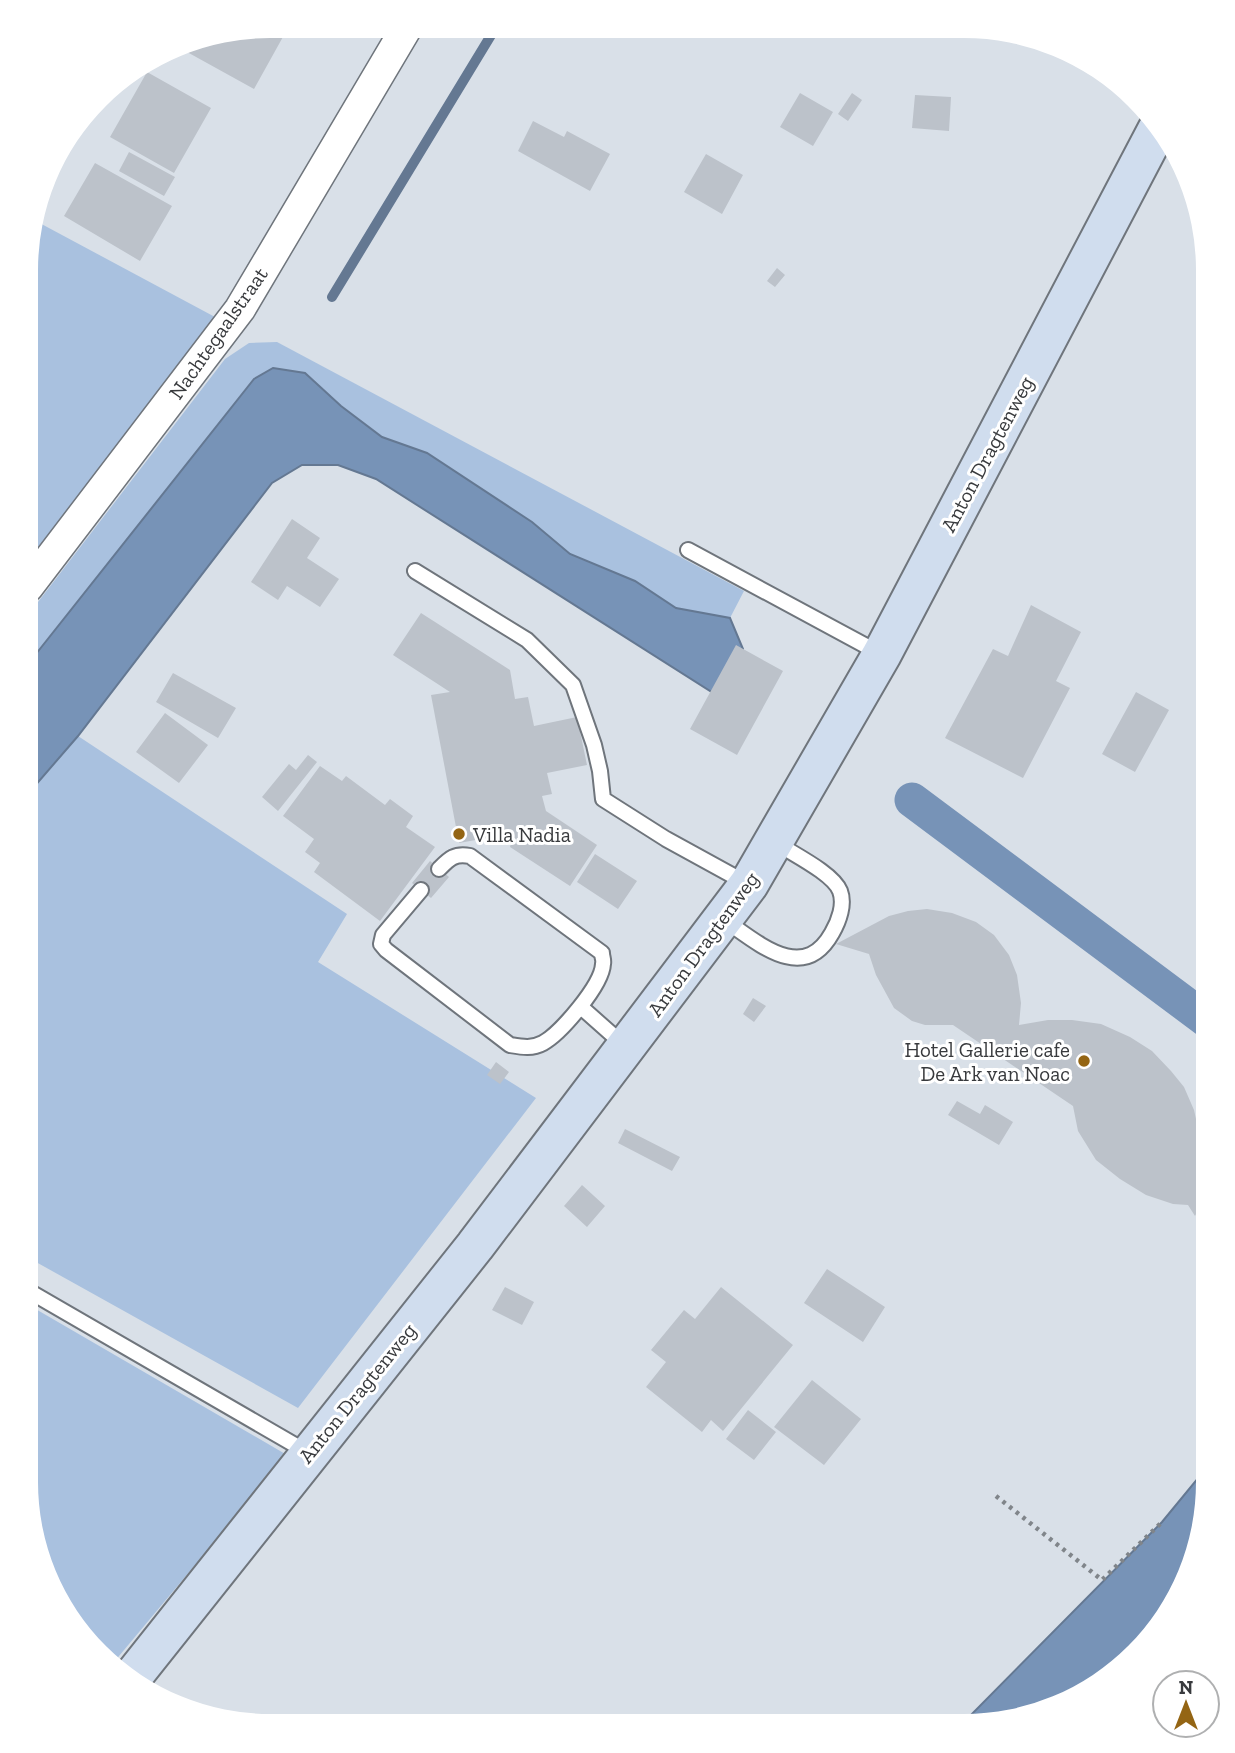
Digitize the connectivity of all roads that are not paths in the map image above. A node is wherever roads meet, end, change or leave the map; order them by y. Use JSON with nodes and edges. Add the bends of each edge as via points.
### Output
{"nodes":[{"id":1,"x":400,"y":38,"type":"edge"},
{"id":2,"x":1154,"y":136,"type":"edge"},
{"id":3,"x":688,"y":550,"type":"dead end"},
{"id":4,"x":415,"y":571,"type":"dead end"},
{"id":5,"x":38,"y":574,"type":"edge"},
{"id":6,"x":881,"y":654,"type":"junction"},
{"id":7,"x":774,"y":842,"type":"junction"},
{"id":8,"x":439,"y":869,"type":"dead end"},
{"id":9,"x":749,"y":884,"type":"junction"},
{"id":10,"x":421,"y":890,"type":"dead end"},
{"id":11,"x":723,"y":919,"type":"junction"},
{"id":12,"x":580,"y":1007,"type":"junction"},
{"id":13,"x":626,"y":1046,"type":"junction"},
{"id":14,"x":38,"y":1296,"type":"edge"},
{"id":15,"x":309,"y":1453,"type":"junction"},
{"id":16,"x":137,"y":1672,"type":"edge"}],
"edges":[{"from":1,"to":5,"type":"street","name":"Nachtegaalstraat","via":[[240,309]]},
{"from":2,"to":6,"type":"main road","name":"Anton Dragtenweg"},
{"from":3,"to":6,"type":"lane"},
{"from":4,"to":9,"type":"lane","via":[[527,640],[573,685],[594,745],[603,799]]},
{"from":6,"to":7,"type":"main road","name":"Anton Dragtenweg"},
{"from":7,"to":9,"type":"main road","name":"Anton Dragtenweg"},
{"from":7,"to":11,"type":"lane","via":[[830,878],[840,890],[842,905],[827,942],[818,951],[792,959],[762,946]]},
{"from":8,"to":12,"type":"lane","via":[[450,857],[470,856],[602,953],[600,975]]},
{"from":9,"to":11,"type":"main road","name":"Anton Dragtenweg"},
{"from":10,"to":12,"type":"lane","via":[[383,935],[382,944],[510,1045],[527,1048],[542,1044]]},
{"from":11,"to":13,"type":"main road","name":"Anton Dragtenweg"},
{"from":12,"to":13,"type":"lane"},
{"from":13,"to":15,"type":"main road","name":"Anton Dragtenweg","via":[[475,1246]]},
{"from":14,"to":15,"type":"lane"},
{"from":15,"to":16,"type":"main road","name":"Anton Dragtenweg"}]}
